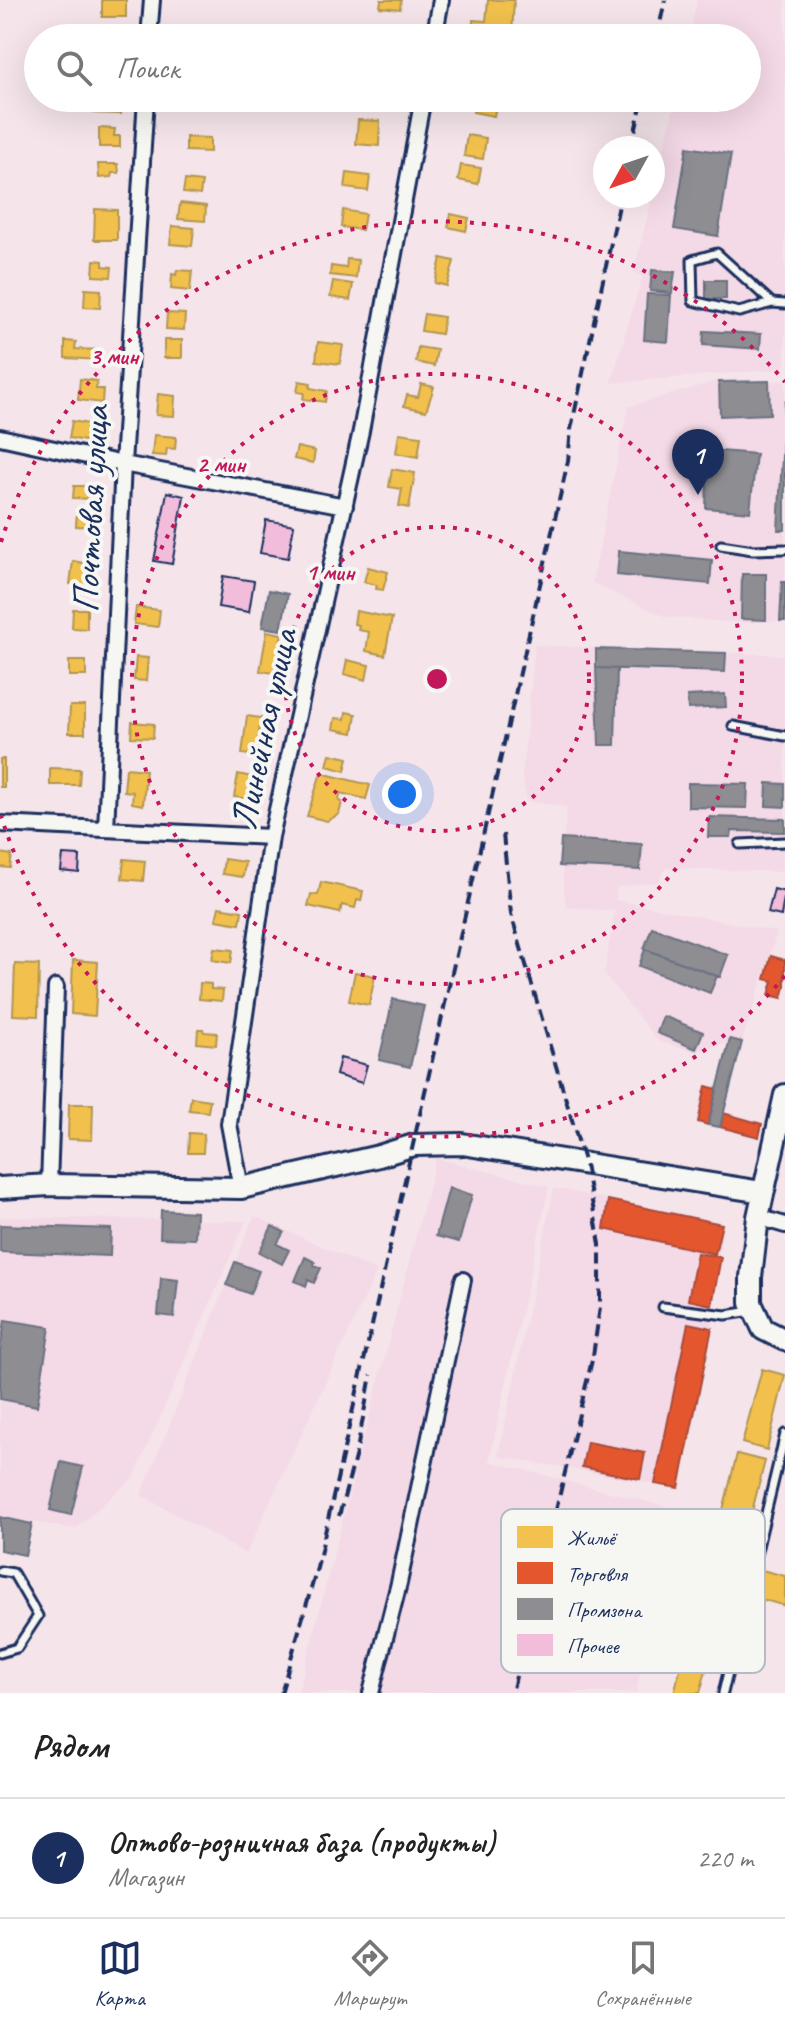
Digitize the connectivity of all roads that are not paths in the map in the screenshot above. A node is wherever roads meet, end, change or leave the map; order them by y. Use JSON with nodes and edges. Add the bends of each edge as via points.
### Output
{"nodes":[{"id":1,"x":152,"y":0,"type":"edge"},
{"id":2,"x":441,"y":0,"type":"edge"},
{"id":3,"x":150,"y":24,"type":"edge"},
{"id":4,"x":437,"y":24,"type":"edge"},
{"id":5,"x":145,"y":112,"type":"edge"},
{"id":6,"x":420,"y":112,"type":"edge"},
{"id":7,"x":772,"y":303,"type":"junction"},
{"id":8,"x":785,"y":304,"type":"edge"},
{"id":9,"x":0,"y":437,"type":"edge"},
{"id":10,"x":123,"y":464,"type":"junction"},
{"id":11,"x":345,"y":506,"type":"junction"},
{"id":12,"x":721,"y":545,"type":"dead end"},
{"id":13,"x":785,"y":549,"type":"edge"},
{"id":14,"x":733,"y":726,"type":"dead end"},
{"id":15,"x":785,"y":736,"type":"edge"},
{"id":16,"x":0,"y":824,"type":"edge"},
{"id":17,"x":106,"y":829,"type":"junction"},
{"id":18,"x":271,"y":837,"type":"junction"},
{"id":19,"x":785,"y":842,"type":"edge"},
{"id":20,"x":740,"y":844,"type":"dead end"},
{"id":21,"x":56,"y":987,"type":"dead end"},
{"id":22,"x":785,"y":1095,"type":"edge"},
{"id":23,"x":49,"y":1185,"type":"junction"},
{"id":24,"x":0,"y":1188,"type":"edge"},
{"id":25,"x":241,"y":1188,"type":"junction"},
{"id":26,"x":762,"y":1192,"type":"junction"},
{"id":27,"x":758,"y":1217,"type":"junction"},
{"id":28,"x":785,"y":1225,"type":"edge"},
{"id":29,"x":463,"y":1280,"type":"dead end"},
{"id":30,"x":663,"y":1307,"type":"dead end"},
{"id":31,"x":754,"y":1311,"type":"junction"},
{"id":32,"x":785,"y":1340,"type":"edge"},
{"id":33,"x":785,"y":1434,"type":"edge"},
{"id":34,"x":765,"y":1518,"type":"edge"},
{"id":35,"x":0,"y":1571,"type":"edge"},
{"id":36,"x":0,"y":1653,"type":"edge"},
{"id":37,"x":728,"y":1673,"type":"edge"},
{"id":38,"x":371,"y":1693,"type":"edge"},
{"id":39,"x":723,"y":1693,"type":"edge"}],
"edges":[{"from":1,"to":3,"type":"street"},
{"from":2,"to":4,"type":"street"},
{"from":5,"to":10,"type":"street","name":"Почтовая улица"},
{"from":6,"to":11,"type":"street","name":"Линейная улица"},
{"from":7,"to":7,"type":"lane","via":[[717,253],[692,260],[693,301],[739,312]]},
{"from":7,"to":8,"type":"lane"},
{"from":9,"to":10,"type":"street"},
{"from":10,"to":11,"type":"street"},
{"from":10,"to":17,"type":"street","name":"Почтовая улица"},
{"from":11,"to":18,"type":"street","name":"Линейная улица"},
{"from":12,"to":13,"type":"lane"},
{"from":14,"to":15,"type":"lane"},
{"from":16,"to":17,"type":"street"},
{"from":17,"to":18,"type":"street"},
{"from":18,"to":25,"type":"street","name":"Линейная улица","via":[[229,1124]]},
{"from":19,"to":20,"type":"lane"},
{"from":21,"to":23,"type":"street"},
{"from":22,"to":26,"type":"street"},
{"from":23,"to":24,"type":"street"},
{"from":23,"to":25,"type":"street"},
{"from":25,"to":26,"type":"street","via":[[414,1145],[462,1144]]},
{"from":26,"to":27,"type":"street"},
{"from":27,"to":28,"type":"street"},
{"from":27,"to":31,"type":"street","via":[[751,1277]]},
{"from":29,"to":38,"type":"street"},
{"from":30,"to":31,"type":"lane","via":[[726,1315]]},
{"from":31,"to":32,"type":"street","via":[[763,1329]]},
{"from":33,"to":34,"type":"lane"},
{"from":35,"to":36,"type":"lane","via":[[13,1573],[38,1616],[17,1648]]},
{"from":37,"to":39,"type":"lane"}]}
